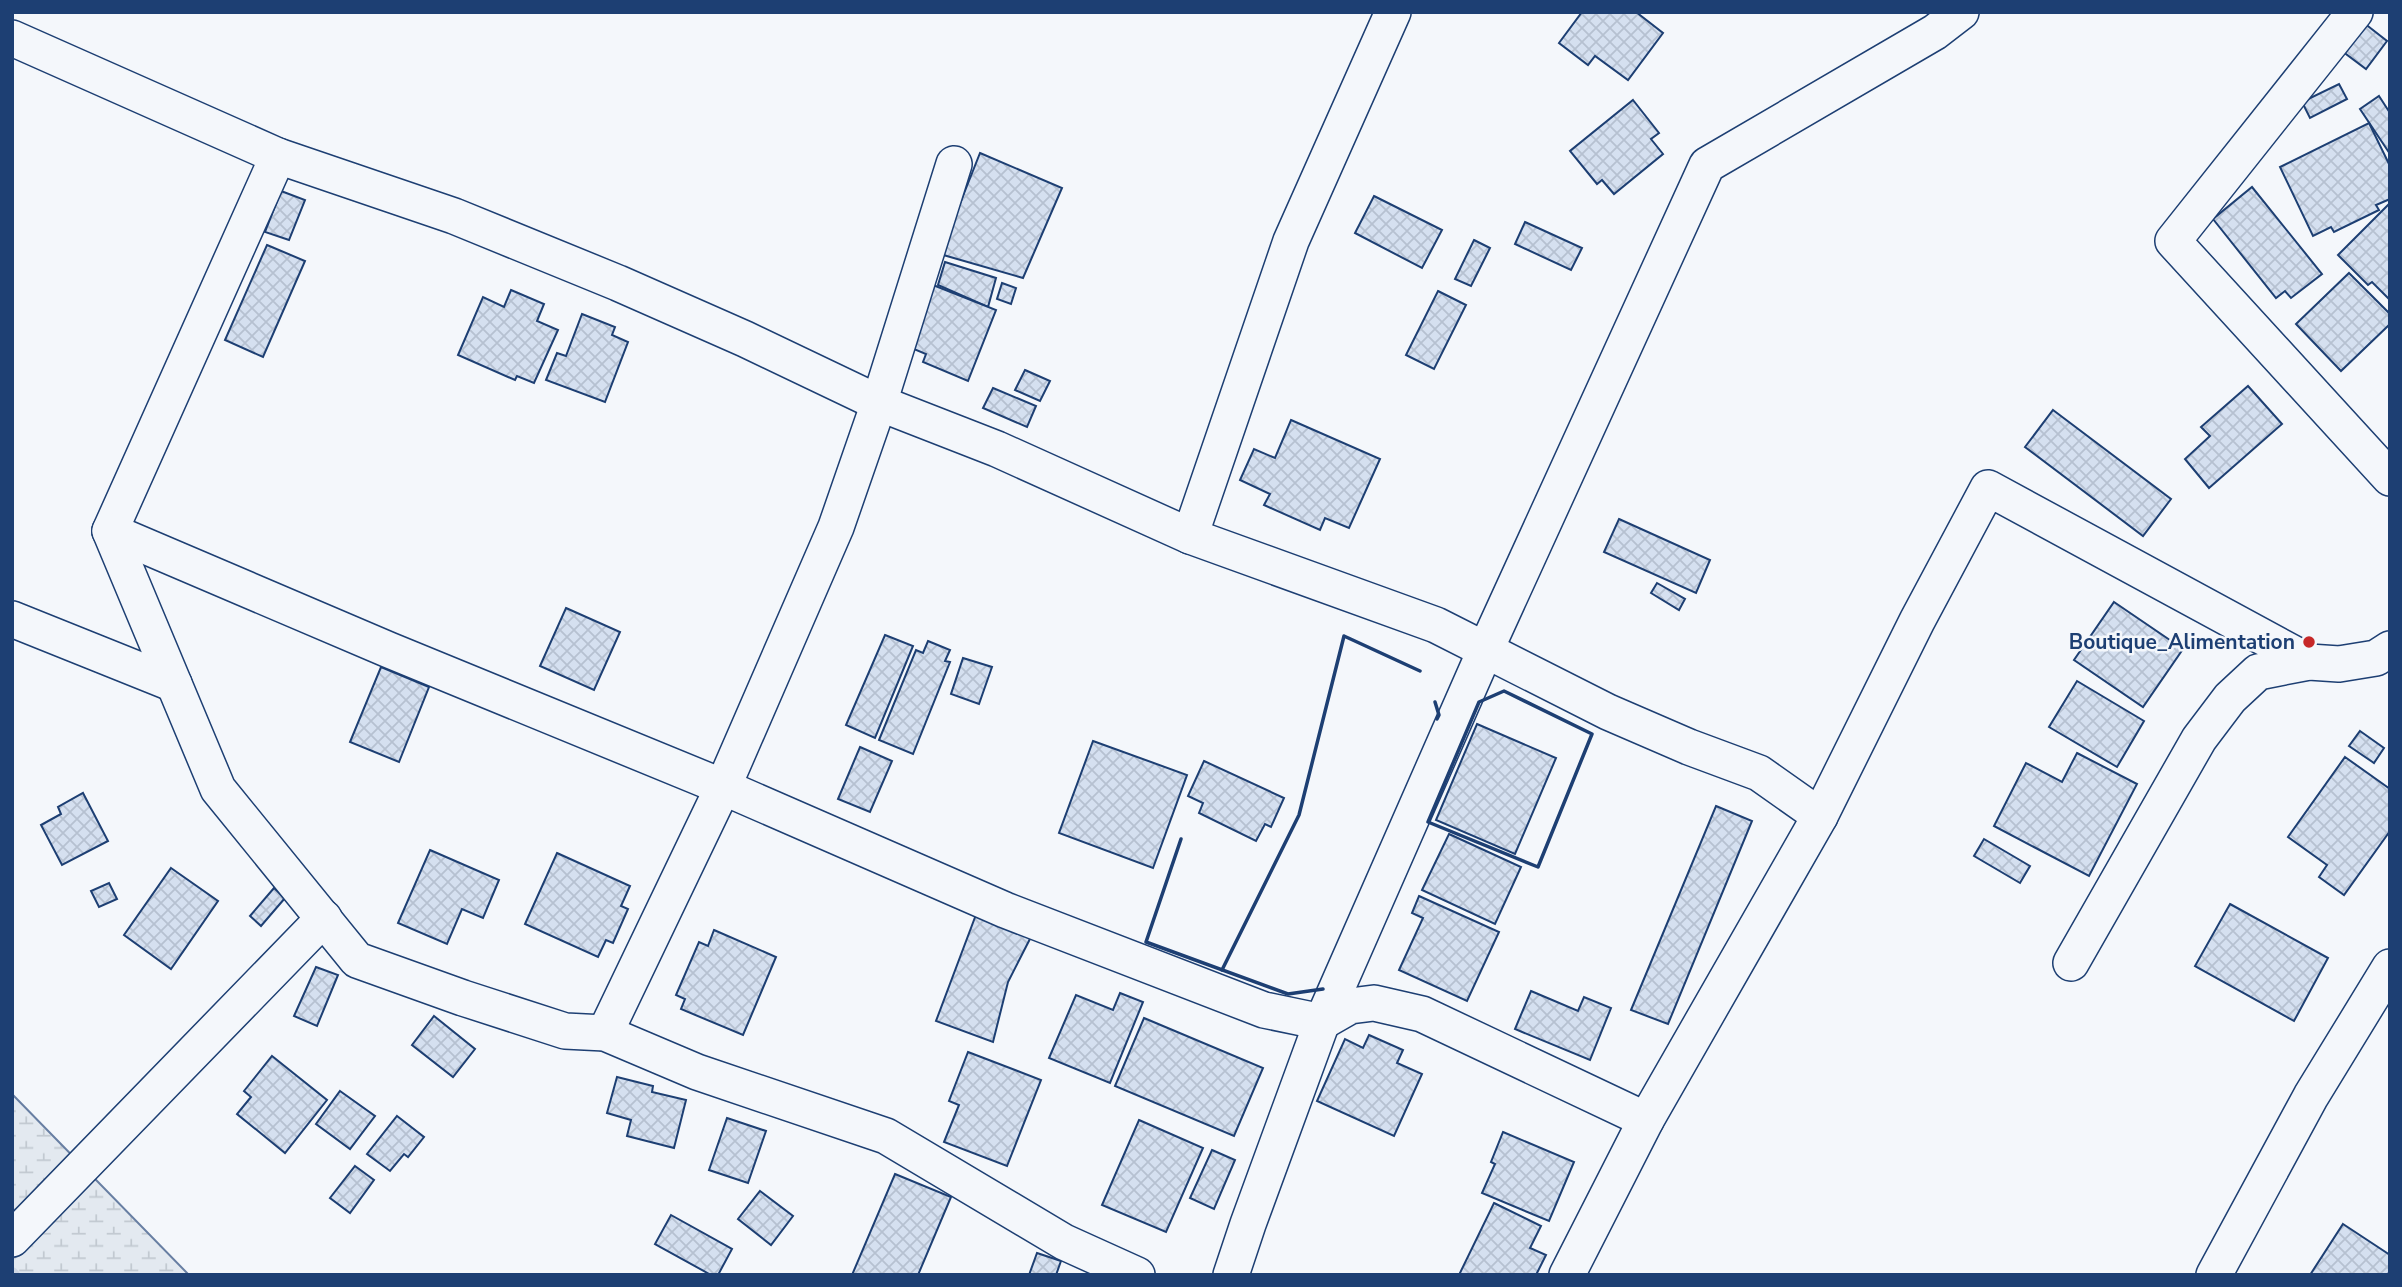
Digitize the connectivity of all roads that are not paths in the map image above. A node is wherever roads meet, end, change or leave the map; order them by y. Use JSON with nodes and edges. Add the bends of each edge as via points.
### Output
{"nodes":[{"id":1,"x":1393,"y":12,"type":"edge"},
{"id":2,"x":1961,"y":12,"type":"edge"},
{"id":3,"x":2355,"y":12,"type":"edge"},
{"id":4,"x":12,"y":38,"type":"edge"},
{"id":5,"x":278,"y":156,"type":"junction"},
{"id":6,"x":954,"y":164,"type":"dead end"},
{"id":7,"x":880,"y":403,"type":"junction"},
{"id":8,"x":2390,"y":478,"type":"edge"},
{"id":9,"x":110,"y":531,"type":"junction"},
{"id":10,"x":1190,"y":536,"type":"junction"},
{"id":11,"x":12,"y":619,"type":"edge"},
{"id":12,"x":2390,"y":649,"type":"edge"},
{"id":13,"x":1485,"y":650,"type":"junction"},
{"id":14,"x":2309,"y":662,"type":"junction"},
{"id":15,"x":174,"y":684,"type":"junction"},
{"id":16,"x":723,"y":787,"type":"junction"},
{"id":17,"x":1820,"y":816,"type":"junction"},
{"id":18,"x":324,"y":918,"type":"junction"},
{"id":19,"x":2071,"y":963,"type":"dead end"},
{"id":20,"x":2390,"y":967,"type":"edge"},
{"id":21,"x":1322,"y":1022,"type":"junction"},
{"id":22,"x":605,"y":1033,"type":"junction"},
{"id":23,"x":1646,"y":1120,"type":"junction"},
{"id":24,"x":12,"y":1239,"type":"edge"},
{"id":25,"x":1138,"y":1275,"type":"edge"},
{"id":26,"x":1231,"y":1275,"type":"edge"},
{"id":27,"x":1567,"y":1275,"type":"edge"},
{"id":28,"x":2214,"y":1275,"type":"edge"}],
"edges":[{"from":1,"to":10,"type":"street","via":[[1291,241]]},
{"from":2,"to":13,"type":"street","via":[[1935,32],[1707,165]]},
{"from":3,"to":8,"type":"street","via":[[2173,241]]},
{"from":4,"to":5,"type":"street"},
{"from":5,"to":7,"type":"street","via":[[505,236],[745,339]]},
{"from":5,"to":9,"type":"street"},
{"from":6,"to":7,"type":"street"},
{"from":7,"to":10,"type":"street","via":[[997,449]]},
{"from":7,"to":16,"type":"street","via":[[836,527]]},
{"from":9,"to":15,"type":"street"},
{"from":9,"to":16,"type":"street"},
{"from":10,"to":13,"type":"street","via":[[1436,625]]},
{"from":11,"to":15,"type":"street"},
{"from":12,"to":14,"type":"street","via":[[2376,658],[2339,664]]},
{"from":13,"to":17,"type":"street","via":[[1608,712],[1759,773]]},
{"from":13,"to":21,"type":"street"},
{"from":14,"to":17,"type":"street","via":[[1988,488]]},
{"from":14,"to":19,"type":"street","via":[[2258,673],[2230,698],[2199,739]]},
{"from":15,"to":18,"type":"street","via":[[218,789]]},
{"from":16,"to":21,"type":"street","via":[[1005,910],[1264,1010]]},
{"from":16,"to":22,"type":"street"},
{"from":17,"to":23,"type":"street"},
{"from":18,"to":22,"type":"street","via":[[357,960],[565,1031]]},
{"from":18,"to":24,"type":"street"},
{"from":20,"to":28,"type":"street","via":[[2311,1096]]},
{"from":21,"to":23,"type":"street","via":[[1350,1006],[1374,1003],[1422,1014]]},
{"from":21,"to":26,"type":"street"},
{"from":22,"to":25,"type":"street","via":[[721,1082],[886,1136],[1064,1242]]},
{"from":23,"to":27,"type":"street"}]}
